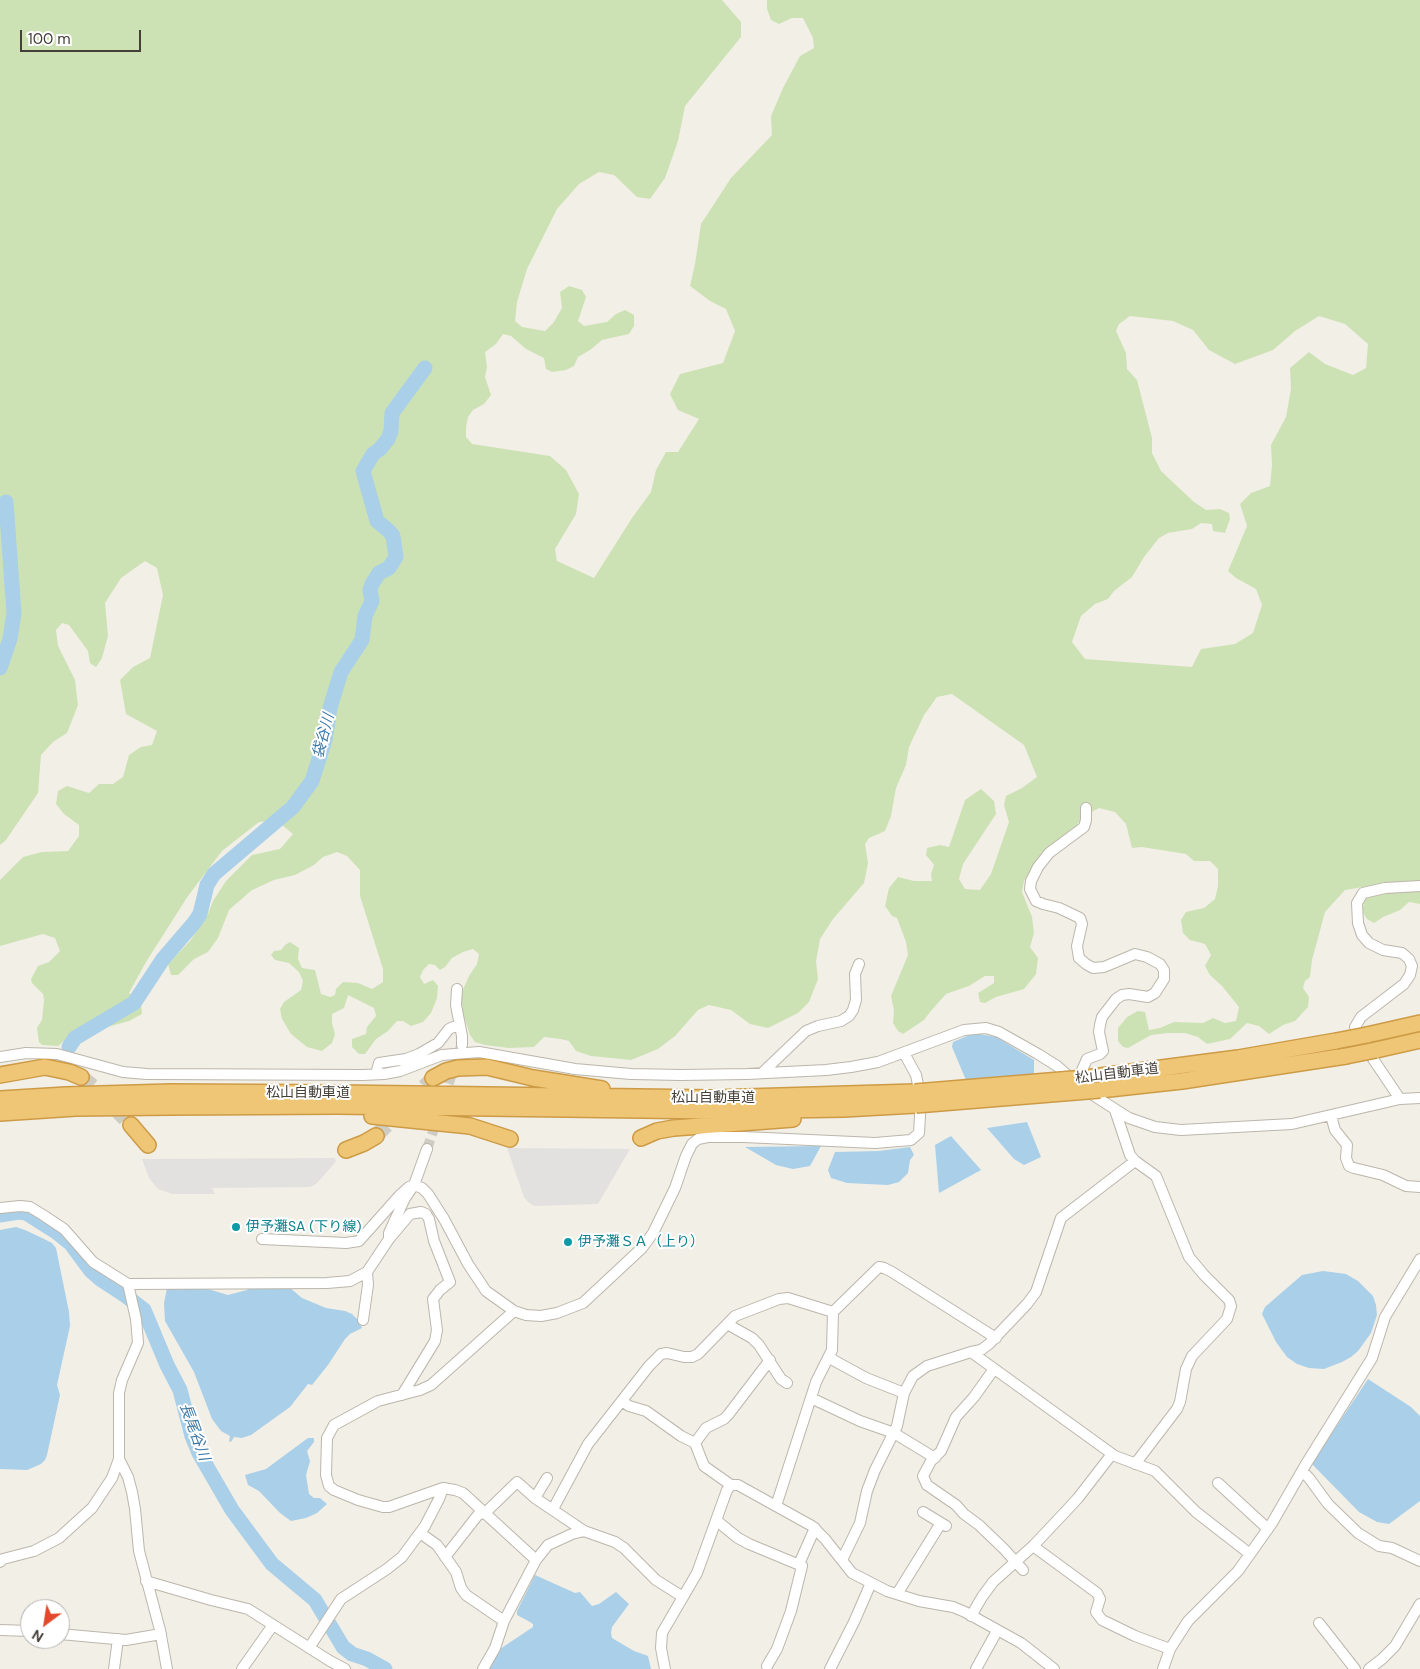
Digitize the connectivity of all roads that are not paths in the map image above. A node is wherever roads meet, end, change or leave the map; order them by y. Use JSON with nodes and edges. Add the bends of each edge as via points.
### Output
{"nodes":[{"id":1,"x":1086,"y":808,"type":"dead end"},
{"id":2,"x":1420,"y":886,"type":"edge"},
{"id":3,"x":859,"y":964,"type":"dead end"},
{"id":4,"x":457,"y":989,"type":"dead end"},
{"id":5,"x":1420,"y":1023,"type":"edge"},
{"id":6,"x":460,"y":1028,"type":"junction"},
{"id":7,"x":1420,"y":1040,"type":"edge"},
{"id":8,"x":462,"y":1044,"type":"tunnel mouth"},
{"id":9,"x":904,"y":1053,"type":"junction"},
{"id":10,"x":0,"y":1057,"type":"edge"},
{"id":11,"x":762,"y":1073,"type":"junction"},
{"id":12,"x":376,"y":1074,"type":"junction"},
{"id":13,"x":0,"y":1075,"type":"edge"},
{"id":14,"x":81,"y":1077,"type":"tunnel mouth"},
{"id":15,"x":433,"y":1078,"type":"tunnel mouth"},
{"id":16,"x":1081,"y":1080,"type":"junction"},
{"id":17,"x":790,"y":1096,"type":"junction"},
{"id":18,"x":1420,"y":1098,"type":"edge"},
{"id":19,"x":0,"y":1099,"type":"edge"},
{"id":20,"x":915,"y":1099,"type":"junction"},
{"id":21,"x":1400,"y":1099,"type":"junction"},
{"id":22,"x":171,"y":1107,"type":"junction"},
{"id":23,"x":1115,"y":1110,"type":"junction"},
{"id":24,"x":0,"y":1113,"type":"edge"},
{"id":25,"x":1331,"y":1116,"type":"junction"},
{"id":26,"x":131,"y":1126,"type":"tunnel mouth"},
{"id":27,"x":376,"y":1136,"type":"tunnel mouth"},
{"id":28,"x":641,"y":1138,"type":"dead end"},
{"id":29,"x":510,"y":1139,"type":"dead end"},
{"id":30,"x":148,"y":1145,"type":"dead end"},
{"id":31,"x":427,"y":1149,"type":"tunnel mouth"},
{"id":32,"x":346,"y":1150,"type":"dead end"},
{"id":33,"x":1135,"y":1161,"type":"junction"},
{"id":34,"x":414,"y":1185,"type":"junction"},
{"id":35,"x":1420,"y":1187,"type":"edge"},
{"id":36,"x":0,"y":1208,"type":"edge"},
{"id":37,"x":262,"y":1238,"type":"dead end"},
{"id":38,"x":390,"y":1239,"type":"junction"},
{"id":39,"x":1420,"y":1259,"type":"edge"},
{"id":40,"x":367,"y":1272,"type":"junction"},
{"id":41,"x":128,"y":1284,"type":"junction"},
{"id":42,"x":514,"y":1311,"type":"junction"},
{"id":43,"x":833,"y":1312,"type":"junction"},
{"id":44,"x":363,"y":1320,"type":"dead end"},
{"id":45,"x":727,"y":1324,"type":"junction"},
{"id":46,"x":996,"y":1338,"type":"junction"},
{"id":47,"x":970,"y":1352,"type":"junction"},
{"id":48,"x":830,"y":1356,"type":"junction"},
{"id":49,"x":770,"y":1360,"type":"junction"},
{"id":50,"x":994,"y":1368,"type":"junction"},
{"id":51,"x":787,"y":1383,"type":"dead end"},
{"id":52,"x":904,"y":1393,"type":"junction"},
{"id":53,"x":402,"y":1395,"type":"junction"},
{"id":54,"x":811,"y":1398,"type":"junction"},
{"id":55,"x":622,"y":1401,"type":"junction"},
{"id":56,"x":894,"y":1433,"type":"junction"},
{"id":57,"x":695,"y":1443,"type":"junction"},
{"id":58,"x":1112,"y":1454,"type":"junction"},
{"id":59,"x":935,"y":1458,"type":"junction"},
{"id":60,"x":119,"y":1459,"type":"junction"},
{"id":61,"x":1136,"y":1464,"type":"junction"},
{"id":62,"x":1302,"y":1471,"type":"junction"},
{"id":63,"x":547,"y":1478,"type":"dead end"},
{"id":64,"x":1218,"y":1483,"type":"dead end"},
{"id":65,"x":732,"y":1484,"type":"junction"},
{"id":66,"x":443,"y":1488,"type":"junction"},
{"id":67,"x":535,"y":1498,"type":"junction"},
{"id":68,"x":776,"y":1506,"type":"junction"},
{"id":69,"x":553,"y":1509,"type":"junction"},
{"id":70,"x":482,"y":1512,"type":"junction"},
{"id":71,"x":922,"y":1512,"type":"dead end"},
{"id":72,"x":717,"y":1521,"type":"junction"},
{"id":73,"x":815,"y":1528,"type":"junction"},
{"id":74,"x":1268,"y":1529,"type":"junction"},
{"id":75,"x":584,"y":1531,"type":"junction"},
{"id":76,"x":420,"y":1533,"type":"junction"},
{"id":77,"x":1033,"y":1546,"type":"junction"},
{"id":78,"x":1250,"y":1554,"type":"junction"},
{"id":79,"x":445,"y":1557,"type":"junction"},
{"id":80,"x":536,"y":1560,"type":"junction"},
{"id":81,"x":842,"y":1560,"type":"junction"},
{"id":82,"x":1016,"y":1561,"type":"junction"},
{"id":83,"x":1420,"y":1561,"type":"edge"},
{"id":84,"x":0,"y":1562,"type":"edge"},
{"id":85,"x":799,"y":1564,"type":"junction"},
{"id":86,"x":1023,"y":1570,"type":"dead end"},
{"id":87,"x":146,"y":1581,"type":"junction"},
{"id":88,"x":871,"y":1583,"type":"junction"},
{"id":89,"x":897,"y":1594,"type":"junction"},
{"id":90,"x":683,"y":1597,"type":"junction"},
{"id":91,"x":1420,"y":1604,"type":"edge"},
{"id":92,"x":971,"y":1616,"type":"junction"},
{"id":93,"x":504,"y":1621,"type":"junction"},
{"id":94,"x":1319,"y":1623,"type":"dead end"},
{"id":95,"x":273,"y":1625,"type":"junction"},
{"id":96,"x":0,"y":1630,"type":"edge"},
{"id":97,"x":20,"y":1631,"type":"edge"},
{"id":98,"x":997,"y":1631,"type":"junction"},
{"id":99,"x":160,"y":1634,"type":"junction"},
{"id":100,"x":70,"y":1635,"type":"edge"},
{"id":101,"x":118,"y":1639,"type":"junction"},
{"id":102,"x":309,"y":1648,"type":"junction"},
{"id":103,"x":1170,"y":1650,"type":"junction"},
{"id":104,"x":767,"y":1666,"type":"dead end"},
{"id":105,"x":114,"y":1669,"type":"edge"},
{"id":106,"x":167,"y":1669,"type":"edge"},
{"id":107,"x":242,"y":1669,"type":"edge"},
{"id":108,"x":343,"y":1669,"type":"edge"},
{"id":109,"x":483,"y":1669,"type":"edge"},
{"id":110,"x":665,"y":1669,"type":"edge"},
{"id":111,"x":830,"y":1669,"type":"edge"},
{"id":112,"x":976,"y":1669,"type":"edge"},
{"id":113,"x":1054,"y":1669,"type":"edge"},
{"id":114,"x":1163,"y":1669,"type":"edge"},
{"id":115,"x":1354,"y":1669,"type":"edge"},
{"id":116,"x":1369,"y":1669,"type":"edge"}],
"edges":[{"from":1,"to":16,"type":"street","via":[[1084,827],[1049,853],[1038,867],[1031,881],[1032,895],[1036,901],[1080,918],[1082,924],[1077,946],[1079,958],[1086,964],[1093,968],[1104,966],[1135,954],[1160,964],[1164,979],[1155,993],[1148,997],[1129,994],[1116,999],[1102,1017],[1099,1032],[1102,1051],[1087,1059]]},
{"from":2,"to":21,"type":"street","via":[[1363,893],[1357,903],[1362,935],[1383,950],[1402,953],[1412,966],[1404,984],[1361,1018],[1356,1026]]},
{"from":3,"to":11,"type":"street","via":[[855,974],[856,1000],[849,1016],[806,1031]]},
{"from":4,"to":6,"type":"street"},
{"from":5,"to":16,"type":"highway","name":"松山自動車道","bridge":true,"via":[[1238,1058]]},
{"from":6,"to":8,"type":"street"},
{"from":6,"to":12,"type":"street","via":[[449,1029],[438,1043],[420,1054],[379,1063]]},
{"from":7,"to":20,"type":"highway","name":"松山自動車道","bridge":true,"via":[[1346,1056],[1182,1081],[1100,1090]]},
{"from":9,"to":11,"type":"street","via":[[851,1067]]},
{"from":9,"to":16,"type":"street","via":[[964,1030],[986,1028],[999,1032]]},
{"from":9,"to":42,"type":"street","via":[[916,1075],[921,1099],[919,1133],[911,1140],[875,1143],[744,1137],[698,1139],[686,1156],[653,1233],[600,1289],[584,1303],[557,1313],[541,1316]]},
{"from":10,"to":12,"type":"street","via":[[57,1054],[123,1072],[147,1074]]},
{"from":11,"to":12,"type":"street","via":[[682,1075],[575,1070],[480,1052],[442,1055],[400,1071]]},
{"from":13,"to":14,"type":"highway","via":[[45,1068]]},
{"from":15,"to":17,"type":"highway","via":[[458,1068],[487,1067],[608,1090]]},
{"from":16,"to":20,"type":"highway","name":"松山自動車道","bridge":true},
{"from":16,"to":23,"type":"street"},
{"from":17,"to":19,"type":"highway","name":"松山自動車道","via":[[704,1098],[171,1092]]},
{"from":17,"to":20,"type":"highway","name":"松山自動車道"},
{"from":18,"to":21,"type":"street"},
{"from":20,"to":22,"type":"highway","name":"松山自動車道","via":[[844,1109],[689,1111]]},
{"from":20,"to":28,"type":"highway","via":[[822,1116],[674,1128]]},
{"from":21,"to":25,"type":"street"},
{"from":22,"to":24,"type":"highway","name":"松山自動車道"},
{"from":22,"to":29,"type":"highway","via":[[417,1120],[470,1126]]},
{"from":23,"to":25,"type":"street","via":[[1155,1127],[1181,1130],[1292,1124]]},
{"from":23,"to":33,"type":"street","via":[[1126,1147]]},
{"from":25,"to":35,"type":"street","via":[[1335,1130],[1347,1145],[1349,1166],[1383,1175],[1406,1186]]},
{"from":26,"to":30,"type":"highway"},
{"from":27,"to":32,"type":"highway"},
{"from":31,"to":34,"type":"street"},
{"from":33,"to":46,"type":"street","via":[[1061,1218],[1036,1292]]},
{"from":33,"to":61,"type":"street","via":[[1156,1176],[1189,1257],[1231,1306],[1227,1319],[1192,1356],[1177,1409]]},
{"from":34,"to":37,"type":"street","via":[[399,1196],[359,1241]]},
{"from":34,"to":38,"type":"street","via":[[398,1211],[389,1233]]},
{"from":34,"to":42,"type":"street","via":[[428,1194],[486,1291]]},
{"from":36,"to":41,"type":"street","via":[[30,1207],[64,1229],[93,1262]]},
{"from":38,"to":40,"type":"street"},
{"from":38,"to":53,"type":"street","via":[[410,1214],[426,1214],[450,1282],[433,1299],[437,1330],[435,1341]]},
{"from":39,"to":62,"type":"street","via":[[1385,1317],[1372,1358]]},
{"from":40,"to":41,"type":"street","via":[[350,1281],[327,1283]]},
{"from":40,"to":44,"type":"street"},
{"from":41,"to":60,"type":"street","via":[[138,1343],[119,1393]]},
{"from":42,"to":53,"type":"street","via":[[431,1385]]},
{"from":43,"to":45,"type":"street","via":[[788,1298],[779,1299],[743,1312]]},
{"from":43,"to":46,"type":"street","via":[[879,1267]]},
{"from":43,"to":48,"type":"street"},
{"from":45,"to":49,"type":"street","via":[[752,1338]]},
{"from":45,"to":55,"type":"street","via":[[692,1357],[661,1354]]},
{"from":46,"to":47,"type":"street","via":[[981,1350]]},
{"from":47,"to":50,"type":"street"},
{"from":47,"to":52,"type":"street","via":[[920,1369]]},
{"from":48,"to":52,"type":"street","via":[[866,1378]]},
{"from":48,"to":54,"type":"street"},
{"from":49,"to":51,"type":"street"},
{"from":49,"to":57,"type":"street","via":[[728,1415],[706,1428]]},
{"from":50,"to":58,"type":"street"},
{"from":50,"to":59,"type":"street","via":[[956,1417]]},
{"from":52,"to":56,"type":"street"},
{"from":53,"to":66,"type":"street","via":[[378,1401],[334,1425],[326,1438],[328,1486],[383,1507]]},
{"from":54,"to":56,"type":"street"},
{"from":54,"to":68,"type":"street"},
{"from":55,"to":57,"type":"street","via":[[646,1411]]},
{"from":55,"to":69,"type":"street","via":[[588,1444]]},
{"from":56,"to":59,"type":"street"},
{"from":56,"to":81,"type":"street","via":[[875,1470],[860,1523]]},
{"from":57,"to":65,"type":"street","via":[[704,1466]]},
{"from":58,"to":61,"type":"street"},
{"from":58,"to":77,"type":"street","via":[[1078,1498]]},
{"from":59,"to":82,"type":"street","via":[[923,1476],[927,1485],[951,1500]]},
{"from":60,"to":84,"type":"street","via":[[112,1478],[92,1508],[59,1538],[34,1551]]},
{"from":60,"to":87,"type":"street","via":[[128,1477],[136,1509],[139,1551]]},
{"from":61,"to":78,"type":"street","via":[[1154,1471],[1196,1512]]},
{"from":62,"to":74,"type":"street"},
{"from":62,"to":83,"type":"street","via":[[1328,1504],[1358,1533],[1379,1546],[1398,1550]]},
{"from":63,"to":67,"type":"street"},
{"from":64,"to":74,"type":"street"},
{"from":65,"to":68,"type":"street"},
{"from":65,"to":72,"type":"street"},
{"from":66,"to":70,"type":"street","via":[[462,1494]]},
{"from":66,"to":76,"type":"street"},
{"from":67,"to":69,"type":"street"},
{"from":67,"to":70,"type":"street","via":[[517,1482]]},
{"from":68,"to":73,"type":"street"},
{"from":69,"to":75,"type":"street"},
{"from":70,"to":79,"type":"street"},
{"from":70,"to":80,"type":"street"},
{"from":71,"to":89,"type":"street","via":[[944,1525]]},
{"from":72,"to":85,"type":"street","via":[[749,1544]]},
{"from":72,"to":90,"type":"street","via":[[697,1573]]},
{"from":73,"to":81,"type":"street"},
{"from":73,"to":85,"type":"street"},
{"from":74,"to":78,"type":"street"},
{"from":75,"to":80,"type":"street","via":[[548,1545]]},
{"from":75,"to":90,"type":"street","via":[[615,1542],[656,1580]]},
{"from":76,"to":79,"type":"street","via":[[437,1545]]},
{"from":76,"to":102,"type":"street","via":[[395,1564],[340,1599]]},
{"from":77,"to":82,"type":"street"},
{"from":77,"to":103,"type":"street","via":[[1097,1593],[1100,1599],[1096,1612],[1102,1620]]},
{"from":78,"to":103,"type":"street","via":[[1228,1582],[1188,1621]]},
{"from":79,"to":93,"type":"street","via":[[466,1594]]},
{"from":80,"to":93,"type":"street"},
{"from":81,"to":88,"type":"street","via":[[852,1573]]},
{"from":82,"to":86,"type":"street"},
{"from":82,"to":92,"type":"street","via":[[986,1589]]},
{"from":85,"to":104,"type":"street","via":[[802,1566],[791,1611]]},
{"from":87,"to":95,"type":"street","via":[[248,1609]]},
{"from":87,"to":99,"type":"street"},
{"from":88,"to":89,"type":"street"},
{"from":88,"to":111,"type":"street"},
{"from":89,"to":92,"type":"street","via":[[953,1607]]},
{"from":90,"to":110,"type":"street","via":[[662,1633]]},
{"from":91,"to":116,"type":"street","via":[[1395,1646]]},
{"from":92,"to":98,"type":"street"},
{"from":93,"to":109,"type":"street","via":[[495,1648]]},
{"from":94,"to":115,"type":"street"},
{"from":95,"to":102,"type":"street"},
{"from":95,"to":107,"type":"street"},
{"from":96,"to":97,"type":"street"},
{"from":98,"to":112,"type":"street"},
{"from":98,"to":113,"type":"street","via":[[1021,1643]]},
{"from":99,"to":101,"type":"street"},
{"from":99,"to":106,"type":"street"},
{"from":100,"to":101,"type":"street"},
{"from":101,"to":105,"type":"street"},
{"from":102,"to":108,"type":"street"},
{"from":103,"to":114,"type":"street"}]}
